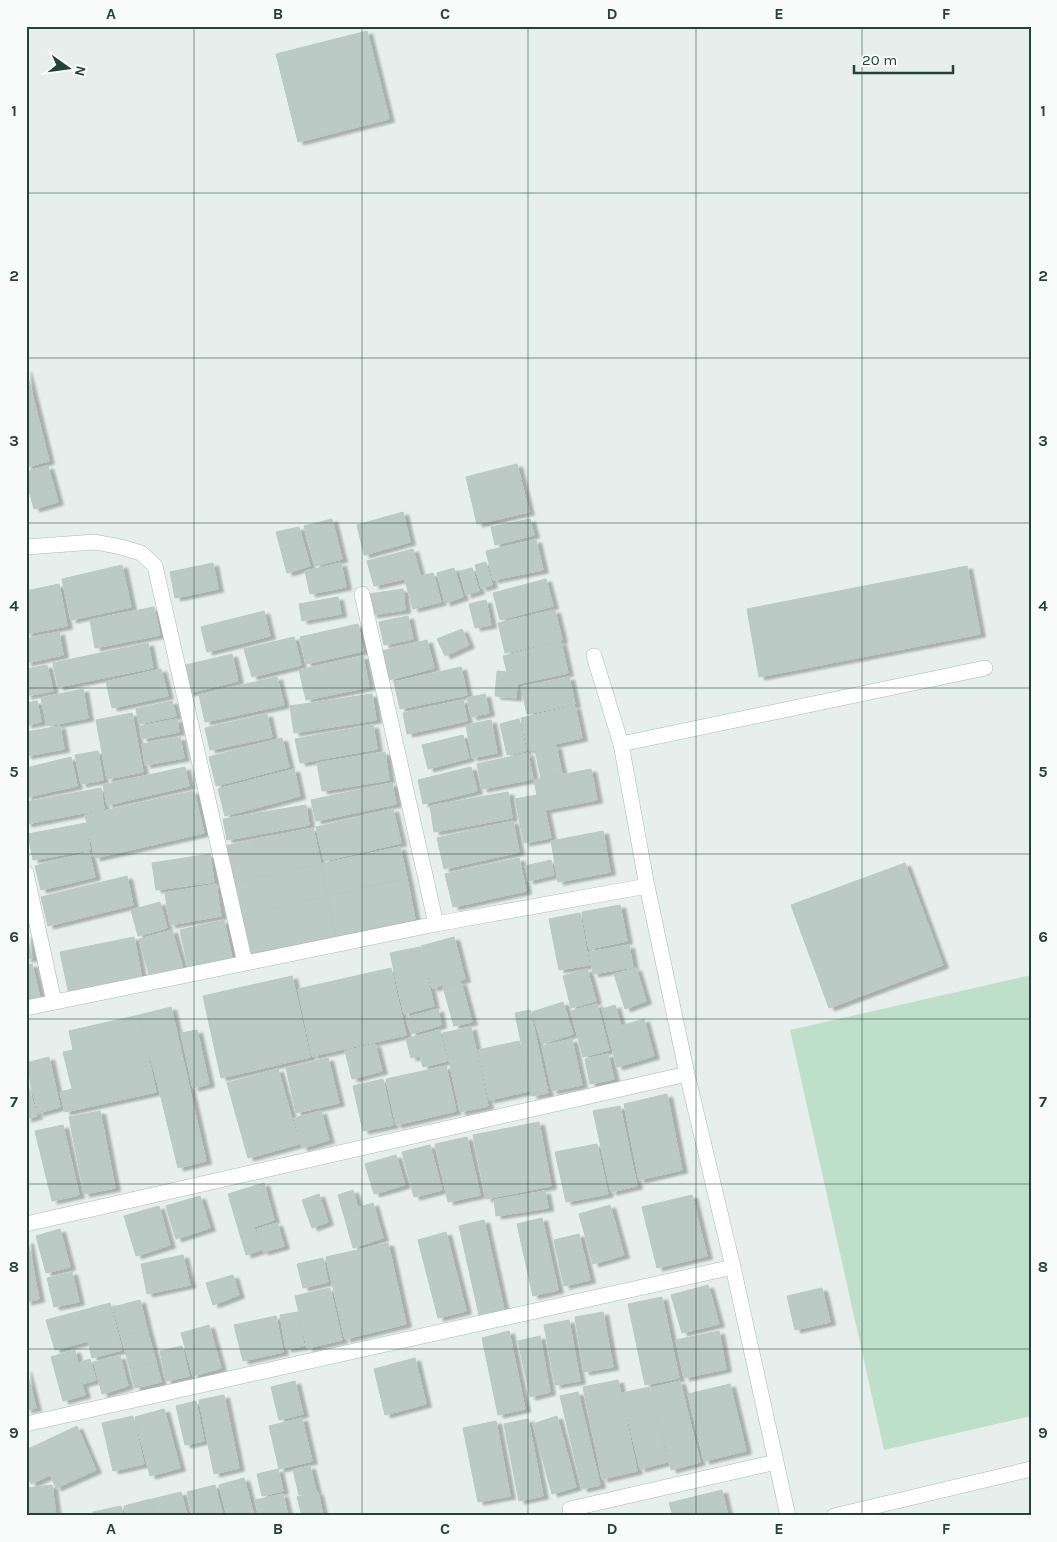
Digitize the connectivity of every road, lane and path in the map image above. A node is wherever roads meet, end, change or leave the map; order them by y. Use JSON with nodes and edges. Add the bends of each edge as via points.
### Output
{"nodes":[{"id":1,"x":26,"y":547,"type":"edge"},
{"id":2,"x":362,"y":594,"type":"dead end"},
{"id":3,"x":594,"y":656,"type":"dead end"},
{"id":4,"x":984,"y":668,"type":"dead end"},
{"id":5,"x":621,"y":744,"type":"junction"},
{"id":6,"x":26,"y":873,"type":"edge"},
{"id":7,"x":647,"y":886,"type":"junction"},
{"id":8,"x":436,"y":924,"type":"junction"},
{"id":9,"x":245,"y":963,"type":"junction"},
{"id":10,"x":54,"y":1002,"type":"junction"},
{"id":11,"x":26,"y":1008,"type":"edge"},
{"id":12,"x":687,"y":1074,"type":"junction"},
{"id":13,"x":26,"y":1224,"type":"edge"},
{"id":14,"x":733,"y":1267,"type":"junction"},
{"id":15,"x":26,"y":1424,"type":"edge"},
{"id":16,"x":776,"y":1462,"type":"junction"},
{"id":17,"x":1031,"y":1469,"type":"edge"},
{"id":18,"x":571,"y":1516,"type":"edge"},
{"id":19,"x":788,"y":1516,"type":"edge"},
{"id":20,"x":834,"y":1516,"type":"edge"}],
"edges":[{"from":1,"to":9,"type":"street","via":[[95,542],[141,553],[155,566]]},
{"from":2,"to":8,"type":"street"},
{"from":3,"to":5,"type":"street"},
{"from":4,"to":5,"type":"street"},
{"from":5,"to":7,"type":"street"},
{"from":6,"to":10,"type":"street"},
{"from":7,"to":8,"type":"street"},
{"from":7,"to":12,"type":"street"},
{"from":8,"to":9,"type":"street"},
{"from":9,"to":10,"type":"street"},
{"from":10,"to":11,"type":"street"},
{"from":12,"to":13,"type":"street"},
{"from":12,"to":14,"type":"street"},
{"from":14,"to":15,"type":"street"},
{"from":14,"to":16,"type":"street"},
{"from":16,"to":18,"type":"street","via":[[570,1509]]},
{"from":16,"to":19,"type":"street"},
{"from":17,"to":20,"type":"street"}]}
